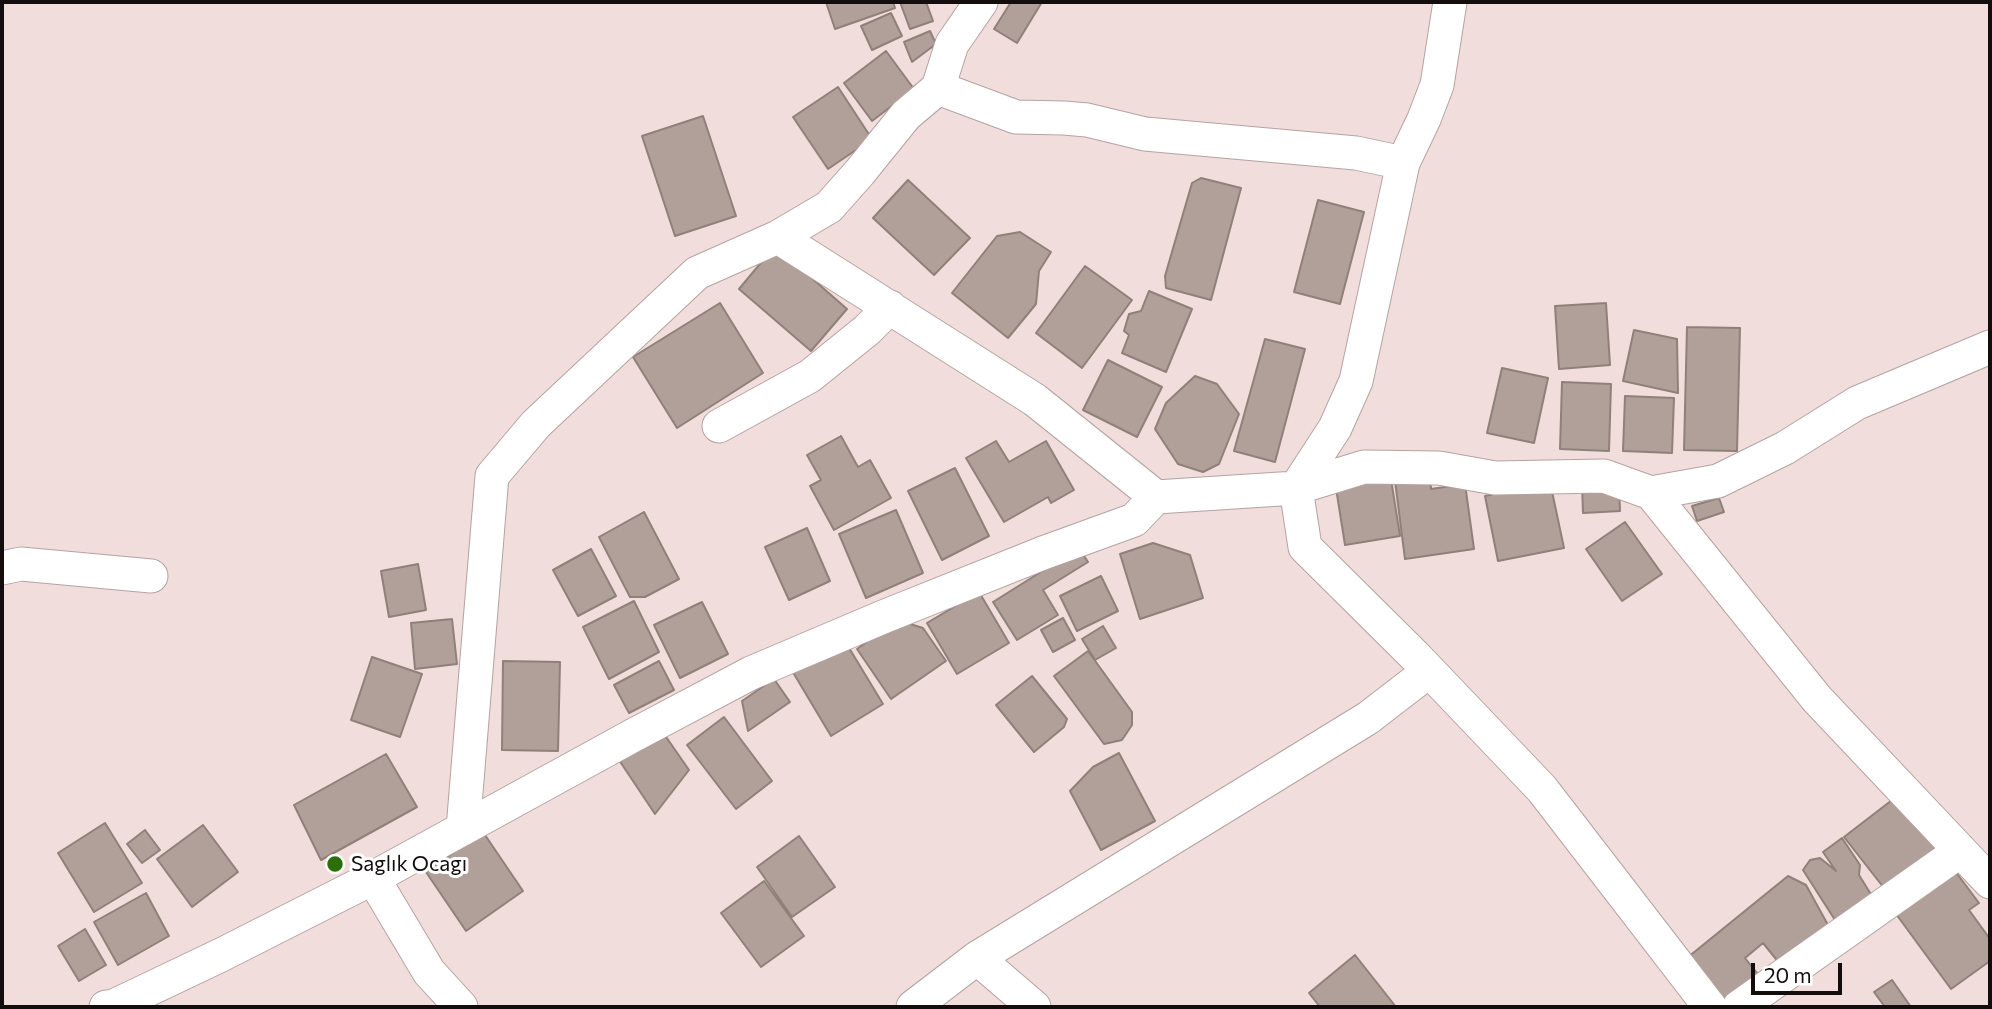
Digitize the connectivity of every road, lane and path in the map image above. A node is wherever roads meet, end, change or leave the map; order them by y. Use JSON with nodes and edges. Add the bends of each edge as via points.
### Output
{"nodes":[{"id":1,"x":981,"y":2,"type":"edge"},
{"id":2,"x":1450,"y":2,"type":"edge"},
{"id":3,"x":939,"y":88,"type":"junction"},
{"id":4,"x":1403,"y":163,"type":"junction"},
{"id":5,"x":778,"y":237,"type":"junction"},
{"id":6,"x":890,"y":307,"type":"junction"},
{"id":7,"x":1990,"y":347,"type":"edge"},
{"id":8,"x":719,"y":426,"type":"dead end"},
{"id":9,"x":1296,"y":488,"type":"junction"},
{"id":10,"x":1651,"y":493,"type":"junction"},
{"id":11,"x":1156,"y":497,"type":"junction"},
{"id":12,"x":2,"y":568,"type":"edge"},
{"id":13,"x":151,"y":576,"type":"dead end"},
{"id":14,"x":1429,"y":671,"type":"junction"},
{"id":15,"x":463,"y":829,"type":"junction"},
{"id":16,"x":1960,"y":851,"type":"junction"},
{"id":17,"x":373,"y":878,"type":"junction"},
{"id":18,"x":1990,"y":882,"type":"edge"},
{"id":19,"x":977,"y":958,"type":"junction"},
{"id":20,"x":106,"y":1007,"type":"edge"},
{"id":21,"x":461,"y":1007,"type":"edge"},
{"id":22,"x":914,"y":1007,"type":"edge"},
{"id":23,"x":1034,"y":1007,"type":"edge"},
{"id":24,"x":1710,"y":1007,"type":"edge"},
{"id":25,"x":1739,"y":1007,"type":"edge"}],
"edges":[{"from":1,"to":3,"type":"street","via":[[952,44]]},
{"from":2,"to":4,"type":"street","via":[[1437,85]]},
{"from":3,"to":4,"type":"street","via":[[1016,117],[1087,120],[1145,134],[1356,153]]},
{"from":3,"to":5,"type":"street","via":[[906,115],[829,207]]},
{"from":4,"to":9,"type":"street","via":[[1356,381],[1335,428]]},
{"from":5,"to":6,"type":"street"},
{"from":5,"to":15,"type":"street","via":[[697,273],[536,424],[492,476]]},
{"from":6,"to":8,"type":"street","via":[[810,376]]},
{"from":6,"to":11,"type":"street","via":[[1035,400]]},
{"from":7,"to":10,"type":"street","via":[[1857,403],[1785,448],[1718,481]]},
{"from":9,"to":10,"type":"street","via":[[1364,467],[1439,468],[1495,478],[1604,476]]},
{"from":9,"to":11,"type":"street"},
{"from":9,"to":14,"type":"street","via":[[1305,547]]},
{"from":10,"to":16,"type":"street","via":[[1816,699]]},
{"from":11,"to":15,"type":"street","via":[[1134,520],[751,673]]},
{"from":12,"to":13,"type":"street","via":[[21,564]]},
{"from":14,"to":19,"type":"street","via":[[1368,718]]},
{"from":14,"to":24,"type":"street","via":[[1542,789]]},
{"from":15,"to":17,"type":"street"},
{"from":16,"to":18,"type":"street"},
{"from":16,"to":25,"type":"street"},
{"from":17,"to":20,"type":"street"},
{"from":17,"to":21,"type":"street","via":[[429,972]]},
{"from":19,"to":22,"type":"street"},
{"from":19,"to":23,"type":"street"}]}
